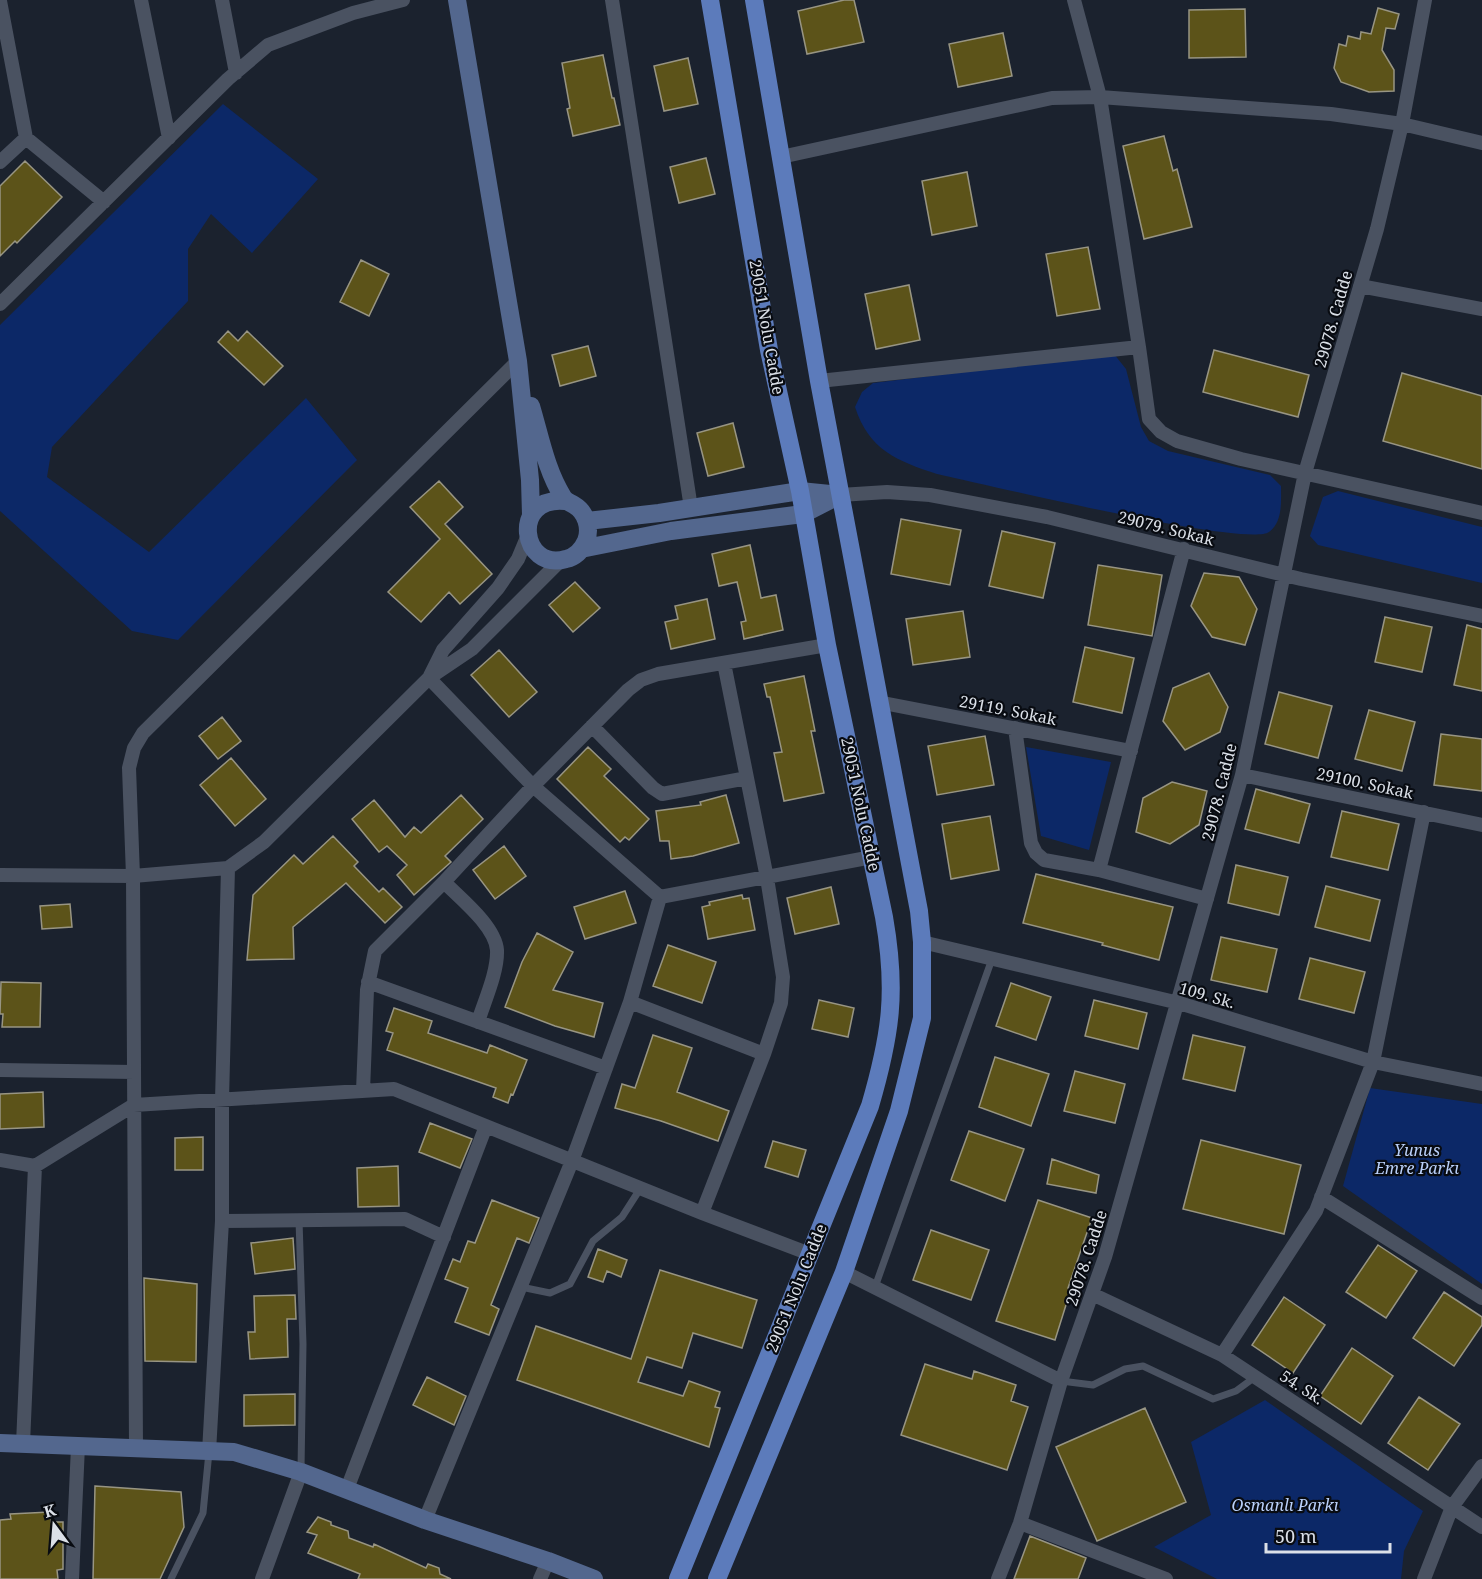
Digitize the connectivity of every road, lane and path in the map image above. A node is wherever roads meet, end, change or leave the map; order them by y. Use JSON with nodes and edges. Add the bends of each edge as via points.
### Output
{"nodes":[{"id":1,"x":141,"y":0,"type":"edge"},
{"id":2,"x":222,"y":0,"type":"edge"},
{"id":3,"x":403,"y":0,"type":"edge"},
{"id":4,"x":457,"y":0,"type":"edge"},
{"id":5,"x":612,"y":0,"type":"edge"},
{"id":6,"x":710,"y":0,"type":"edge"},
{"id":7,"x":754,"y":0,"type":"edge"},
{"id":8,"x":1074,"y":0,"type":"edge"},
{"id":9,"x":1425,"y":0,"type":"edge"},
{"id":10,"x":0,"y":1,"type":"edge"},
{"id":11,"x":4,"y":42,"type":"edge"},
{"id":12,"x":236,"y":73,"type":"junction"},
{"id":13,"x":1100,"y":97,"type":"junction"},
{"id":14,"x":1402,"y":124,"type":"junction"},
{"id":15,"x":26,"y":138,"type":"junction"},
{"id":16,"x":169,"y":138,"type":"junction"},
{"id":17,"x":1482,"y":143,"type":"edge"},
{"id":18,"x":781,"y":157,"type":"junction"},
{"id":19,"x":0,"y":162,"type":"edge"},
{"id":20,"x":104,"y":202,"type":"junction"},
{"id":21,"x":1360,"y":286,"type":"junction"},
{"id":22,"x":0,"y":304,"type":"edge"},
{"id":23,"x":1482,"y":309,"type":"edge"},
{"id":24,"x":1139,"y":347,"type":"junction"},
{"id":25,"x":518,"y":361,"type":"junction"},
{"id":26,"x":819,"y":381,"type":"junction"},
{"id":27,"x":1305,"y":473,"type":"junction"},
{"id":28,"x":800,"y":491,"type":"junction"},
{"id":29,"x":840,"y":495,"type":"junction"},
{"id":30,"x":565,"y":501,"type":"junction"},
{"id":31,"x":691,"y":508,"type":"junction"},
{"id":32,"x":1482,"y":513,"type":"edge"},
{"id":33,"x":803,"y":514,"type":"junction"},
{"id":34,"x":531,"y":515,"type":"junction"},
{"id":35,"x":587,"y":521,"type":"junction"},
{"id":36,"x":528,"y":535,"type":"junction"},
{"id":37,"x":581,"y":549,"type":"junction"},
{"id":38,"x":1184,"y":549,"type":"junction"},
{"id":39,"x":561,"y":560,"type":"junction"},
{"id":40,"x":1283,"y":575,"type":"junction"},
{"id":41,"x":1482,"y":616,"type":"edge"},
{"id":42,"x":827,"y":645,"type":"junction"},
{"id":43,"x":724,"y":663,"type":"junction"},
{"id":44,"x":429,"y":678,"type":"junction"},
{"id":45,"x":878,"y":702,"type":"junction"},
{"id":46,"x":592,"y":726,"type":"junction"},
{"id":47,"x":1015,"y":728,"type":"junction"},
{"id":48,"x":1131,"y":751,"type":"junction"},
{"id":49,"x":1242,"y":775,"type":"junction"},
{"id":50,"x":747,"y":778,"type":"junction"},
{"id":51,"x":533,"y":786,"type":"junction"},
{"id":52,"x":1424,"y":812,"type":"junction"},
{"id":53,"x":1482,"y":825,"type":"edge"},
{"id":54,"x":872,"y":857,"type":"junction"},
{"id":55,"x":228,"y":868,"type":"junction"},
{"id":56,"x":1100,"y":870,"type":"junction"},
{"id":57,"x":0,"y":875,"type":"edge"},
{"id":58,"x":133,"y":876,"type":"junction"},
{"id":59,"x":767,"y":878,"type":"junction"},
{"id":60,"x":444,"y":882,"type":"junction"},
{"id":61,"x":660,"y":897,"type":"junction"},
{"id":62,"x":1207,"y":899,"type":"junction"},
{"id":63,"x":921,"y":942,"type":"junction"},
{"id":64,"x":992,"y":958,"type":"junction"},
{"id":65,"x":368,"y":982,"type":"junction"},
{"id":66,"x":630,"y":1002,"type":"junction"},
{"id":67,"x":1179,"y":1003,"type":"junction"},
{"id":68,"x":478,"y":1022,"type":"junction"},
{"id":69,"x":764,"y":1054,"type":"junction"},
{"id":70,"x":1373,"y":1062,"type":"junction"},
{"id":71,"x":606,"y":1068,"type":"junction"},
{"id":72,"x":0,"y":1070,"type":"edge"},
{"id":73,"x":134,"y":1072,"type":"junction"},
{"id":74,"x":1482,"y":1084,"type":"edge"},
{"id":75,"x":363,"y":1091,"type":"junction"},
{"id":76,"x":222,"y":1100,"type":"junction"},
{"id":77,"x":134,"y":1105,"type":"junction"},
{"id":78,"x":486,"y":1126,"type":"junction"},
{"id":79,"x":0,"y":1160,"type":"edge"},
{"id":80,"x":572,"y":1161,"type":"junction"},
{"id":81,"x":35,"y":1166,"type":"junction"},
{"id":82,"x":640,"y":1189,"type":"junction"},
{"id":83,"x":1321,"y":1197,"type":"junction"},
{"id":84,"x":702,"y":1214,"type":"junction"},
{"id":85,"x":299,"y":1220,"type":"junction"},
{"id":86,"x":222,"y":1221,"type":"junction"},
{"id":87,"x":444,"y":1237,"type":"junction"},
{"id":88,"x":810,"y":1254,"type":"junction"},
{"id":89,"x":844,"y":1272,"type":"junction"},
{"id":90,"x":521,"y":1287,"type":"junction"},
{"id":91,"x":875,"y":1287,"type":"junction"},
{"id":92,"x":1092,"y":1294,"type":"junction"},
{"id":93,"x":1482,"y":1298,"type":"edge"},
{"id":94,"x":1222,"y":1355,"type":"junction"},
{"id":95,"x":1255,"y":1377,"type":"junction"},
{"id":96,"x":1060,"y":1381,"type":"junction"},
{"id":97,"x":0,"y":1443,"type":"edge"},
{"id":98,"x":23,"y":1444,"type":"junction"},
{"id":99,"x":78,"y":1446,"type":"junction"},
{"id":100,"x":136,"y":1449,"type":"junction"},
{"id":101,"x":209,"y":1452,"type":"junction"},
{"id":102,"x":1482,"y":1466,"type":"edge"},
{"id":103,"x":302,"y":1472,"type":"junction"},
{"id":104,"x":347,"y":1489,"type":"junction"},
{"id":105,"x":1452,"y":1507,"type":"junction"},
{"id":106,"x":426,"y":1520,"type":"junction"},
{"id":107,"x":1020,"y":1523,"type":"junction"},
{"id":108,"x":1482,"y":1527,"type":"edge"},
{"id":109,"x":548,"y":1561,"type":"junction"},
{"id":110,"x":72,"y":1579,"type":"edge"},
{"id":111,"x":171,"y":1579,"type":"edge"},
{"id":112,"x":262,"y":1579,"type":"edge"},
{"id":113,"x":540,"y":1579,"type":"edge"},
{"id":114,"x":594,"y":1579,"type":"edge"},
{"id":115,"x":678,"y":1579,"type":"edge"},
{"id":116,"x":717,"y":1579,"type":"edge"},
{"id":117,"x":998,"y":1579,"type":"edge"},
{"id":118,"x":1165,"y":1579,"type":"edge"},
{"id":119,"x":1424,"y":1579,"type":"edge"}],
"edges":[{"from":1,"to":16,"type":"street"},
{"from":2,"to":12,"type":"street"},
{"from":3,"to":12,"type":"street","via":[[353,13],[268,45]]},
{"from":4,"to":25,"type":"street"},
{"from":5,"to":31,"type":"street"},
{"from":6,"to":28,"type":"main road","name":"29051 Nolu Cadde","via":[[769,350]]},
{"from":7,"to":18,"type":"main road"},
{"from":8,"to":13,"type":"street"},
{"from":9,"to":14,"type":"street","name":"29078. Cadde"},
{"from":10,"to":11,"type":"street"},
{"from":11,"to":15,"type":"street"},
{"from":12,"to":16,"type":"street"},
{"from":13,"to":14,"type":"street","via":[[1331,114]]},
{"from":13,"to":18,"type":"street","via":[[1052,98]]},
{"from":13,"to":24,"type":"street"},
{"from":14,"to":17,"type":"street"},
{"from":14,"to":21,"type":"street","name":"29078. Cadde"},
{"from":15,"to":19,"type":"street"},
{"from":15,"to":20,"type":"street"},
{"from":16,"to":20,"type":"street"},
{"from":18,"to":26,"type":"main road"},
{"from":20,"to":22,"type":"street"},
{"from":21,"to":23,"type":"street"},
{"from":21,"to":27,"type":"street","name":"29078. Cadde"},
{"from":24,"to":26,"type":"street"},
{"from":24,"to":27,"type":"street","via":[[1149,419],[1161,432],[1177,441]]},
{"from":25,"to":30,"type":"street","via":[[554,483]]},
{"from":25,"to":34,"type":"street"},
{"from":25,"to":58,"type":"street","via":[[143,733],[129,768]]},
{"from":26,"to":29,"type":"main road"},
{"from":27,"to":32,"type":"street"},
{"from":27,"to":40,"type":"street","name":"29078. Cadde"},
{"from":28,"to":29,"type":"street"},
{"from":28,"to":31,"type":"street"},
{"from":28,"to":33,"type":"main road","name":"29051 Nolu Cadde"},
{"from":29,"to":33,"type":"street"},
{"from":29,"to":38,"type":"street","name":"29079. Sokak","via":[[930,495]]},
{"from":29,"to":45,"type":"main road"},
{"from":30,"to":34,"type":"street","via":[[546,502]]},
{"from":30,"to":35,"type":"street","via":[[575,505]]},
{"from":31,"to":35,"type":"street"},
{"from":33,"to":37,"type":"street","via":[[671,531]]},
{"from":33,"to":42,"type":"main road","name":"29051 Nolu Cadde"},
{"from":34,"to":36,"type":"street"},
{"from":35,"to":37,"type":"street","via":[[588,531]]},
{"from":36,"to":39,"type":"street","via":[[536,552]]},
{"from":36,"to":44,"type":"street","via":[[518,559],[498,588],[443,650]]},
{"from":37,"to":39,"type":"street"},
{"from":38,"to":40,"type":"street","name":"29079. Sokak"},
{"from":38,"to":48,"type":"street"},
{"from":39,"to":44,"type":"street","via":[[472,649]]},
{"from":40,"to":41,"type":"street","name":"29079. Sokak"},
{"from":40,"to":49,"type":"street","name":"29078. Cadde"},
{"from":42,"to":43,"type":"street"},
{"from":42,"to":54,"type":"main road","name":"29051 Nolu Cadde"},
{"from":43,"to":46,"type":"street","via":[[641,680]]},
{"from":43,"to":50,"type":"street"},
{"from":44,"to":51,"type":"street"},
{"from":44,"to":55,"type":"street","via":[[264,842]]},
{"from":45,"to":47,"type":"street","name":"29119. Sokak"},
{"from":45,"to":63,"type":"main road","via":[[910,859]]},
{"from":46,"to":50,"type":"street","via":[[662,794]]},
{"from":46,"to":51,"type":"street"},
{"from":47,"to":48,"type":"street","name":"29119. Sokak"},
{"from":47,"to":56,"type":"street","via":[[1031,843],[1036,853],[1044,860]]},
{"from":48,"to":56,"type":"street"},
{"from":49,"to":52,"type":"street","name":"29100. Sokak"},
{"from":49,"to":62,"type":"street","name":"29078. Cadde"},
{"from":50,"to":59,"type":"street"},
{"from":51,"to":60,"type":"street"},
{"from":51,"to":61,"type":"street"},
{"from":52,"to":53,"type":"street","name":"29100. Sokak"},
{"from":52,"to":70,"type":"street"},
{"from":54,"to":59,"type":"street"},
{"from":54,"to":88,"type":"main road","name":"29051 Nolu Cadde","via":[[890,953],[889,1028],[870,1106]]},
{"from":55,"to":58,"type":"street"},
{"from":55,"to":76,"type":"street"},
{"from":56,"to":62,"type":"street"},
{"from":57,"to":58,"type":"street"},
{"from":58,"to":73,"type":"street"},
{"from":59,"to":61,"type":"street"},
{"from":59,"to":69,"type":"street","via":[[783,977],[781,1003]]},
{"from":60,"to":65,"type":"street","via":[[375,951]]},
{"from":60,"to":68,"type":"street","via":[[487,926],[497,950]]},
{"from":61,"to":66,"type":"street"},
{"from":62,"to":67,"type":"street","name":"29078. Cadde"},
{"from":63,"to":64,"type":"street","name":"109. Sk."},
{"from":63,"to":89,"type":"main road","via":[[922,1018],[899,1111]]},
{"from":64,"to":67,"type":"street","name":"109. Sk."},
{"from":64,"to":91,"type":"lane"},
{"from":65,"to":68,"type":"street"},
{"from":65,"to":75,"type":"street"},
{"from":66,"to":69,"type":"street"},
{"from":66,"to":71,"type":"street"},
{"from":67,"to":70,"type":"street","name":"109. Sk."},
{"from":67,"to":92,"type":"street","name":"29078. Cadde"},
{"from":68,"to":71,"type":"street"},
{"from":69,"to":84,"type":"street"},
{"from":70,"to":74,"type":"street","name":"109. Sk."},
{"from":70,"to":83,"type":"street"},
{"from":71,"to":80,"type":"street"},
{"from":72,"to":73,"type":"street"},
{"from":73,"to":77,"type":"street"},
{"from":75,"to":76,"type":"street"},
{"from":75,"to":78,"type":"street","via":[[394,1089]]},
{"from":76,"to":77,"type":"street"},
{"from":76,"to":86,"type":"street"},
{"from":77,"to":81,"type":"street"},
{"from":77,"to":100,"type":"street"},
{"from":78,"to":80,"type":"street"},
{"from":78,"to":87,"type":"street"},
{"from":79,"to":81,"type":"street"},
{"from":80,"to":82,"type":"street"},
{"from":80,"to":90,"type":"street"},
{"from":81,"to":98,"type":"street"},
{"from":82,"to":84,"type":"street"},
{"from":82,"to":90,"type":"lane","via":[[622,1217],[593,1241],[570,1284],[550,1293]]},
{"from":83,"to":93,"type":"street"},
{"from":83,"to":94,"type":"street","via":[[1316,1211]]},
{"from":84,"to":88,"type":"street"},
{"from":85,"to":86,"type":"street"},
{"from":85,"to":87,"type":"street","via":[[405,1219]]},
{"from":85,"to":103,"type":"lane"},
{"from":86,"to":101,"type":"street"},
{"from":87,"to":104,"type":"street"},
{"from":88,"to":115,"type":"main road","name":"29051 Nolu Cadde"},
{"from":89,"to":91,"type":"street"},
{"from":89,"to":116,"type":"main road"},
{"from":90,"to":106,"type":"street"},
{"from":91,"to":96,"type":"street"},
{"from":92,"to":94,"type":"street","name":"54. Sk."},
{"from":92,"to":96,"type":"street","name":"29078. Cadde"},
{"from":94,"to":95,"type":"street","name":"54. Sk."},
{"from":95,"to":96,"type":"lane","via":[[1236,1391],[1213,1399],[1143,1366],[1125,1369],[1093,1385]]},
{"from":95,"to":105,"type":"street","name":"54. Sk."},
{"from":96,"to":107,"type":"street","name":"29078. Cadde"},
{"from":97,"to":98,"type":"street"},
{"from":98,"to":99,"type":"street"},
{"from":99,"to":100,"type":"street"},
{"from":99,"to":110,"type":"street"},
{"from":100,"to":101,"type":"street"},
{"from":101,"to":103,"type":"street","via":[[234,1452]]},
{"from":101,"to":111,"type":"lane","via":[[203,1513]]},
{"from":102,"to":105,"type":"street"},
{"from":103,"to":104,"type":"street"},
{"from":103,"to":112,"type":"street"},
{"from":104,"to":106,"type":"street"},
{"from":105,"to":108,"type":"street","name":"54. Sk."},
{"from":105,"to":119,"type":"street"},
{"from":106,"to":109,"type":"street"},
{"from":107,"to":117,"type":"street","name":"29078. Cadde"},
{"from":107,"to":118,"type":"street"},
{"from":109,"to":113,"type":"street"},
{"from":109,"to":114,"type":"street"}]}
